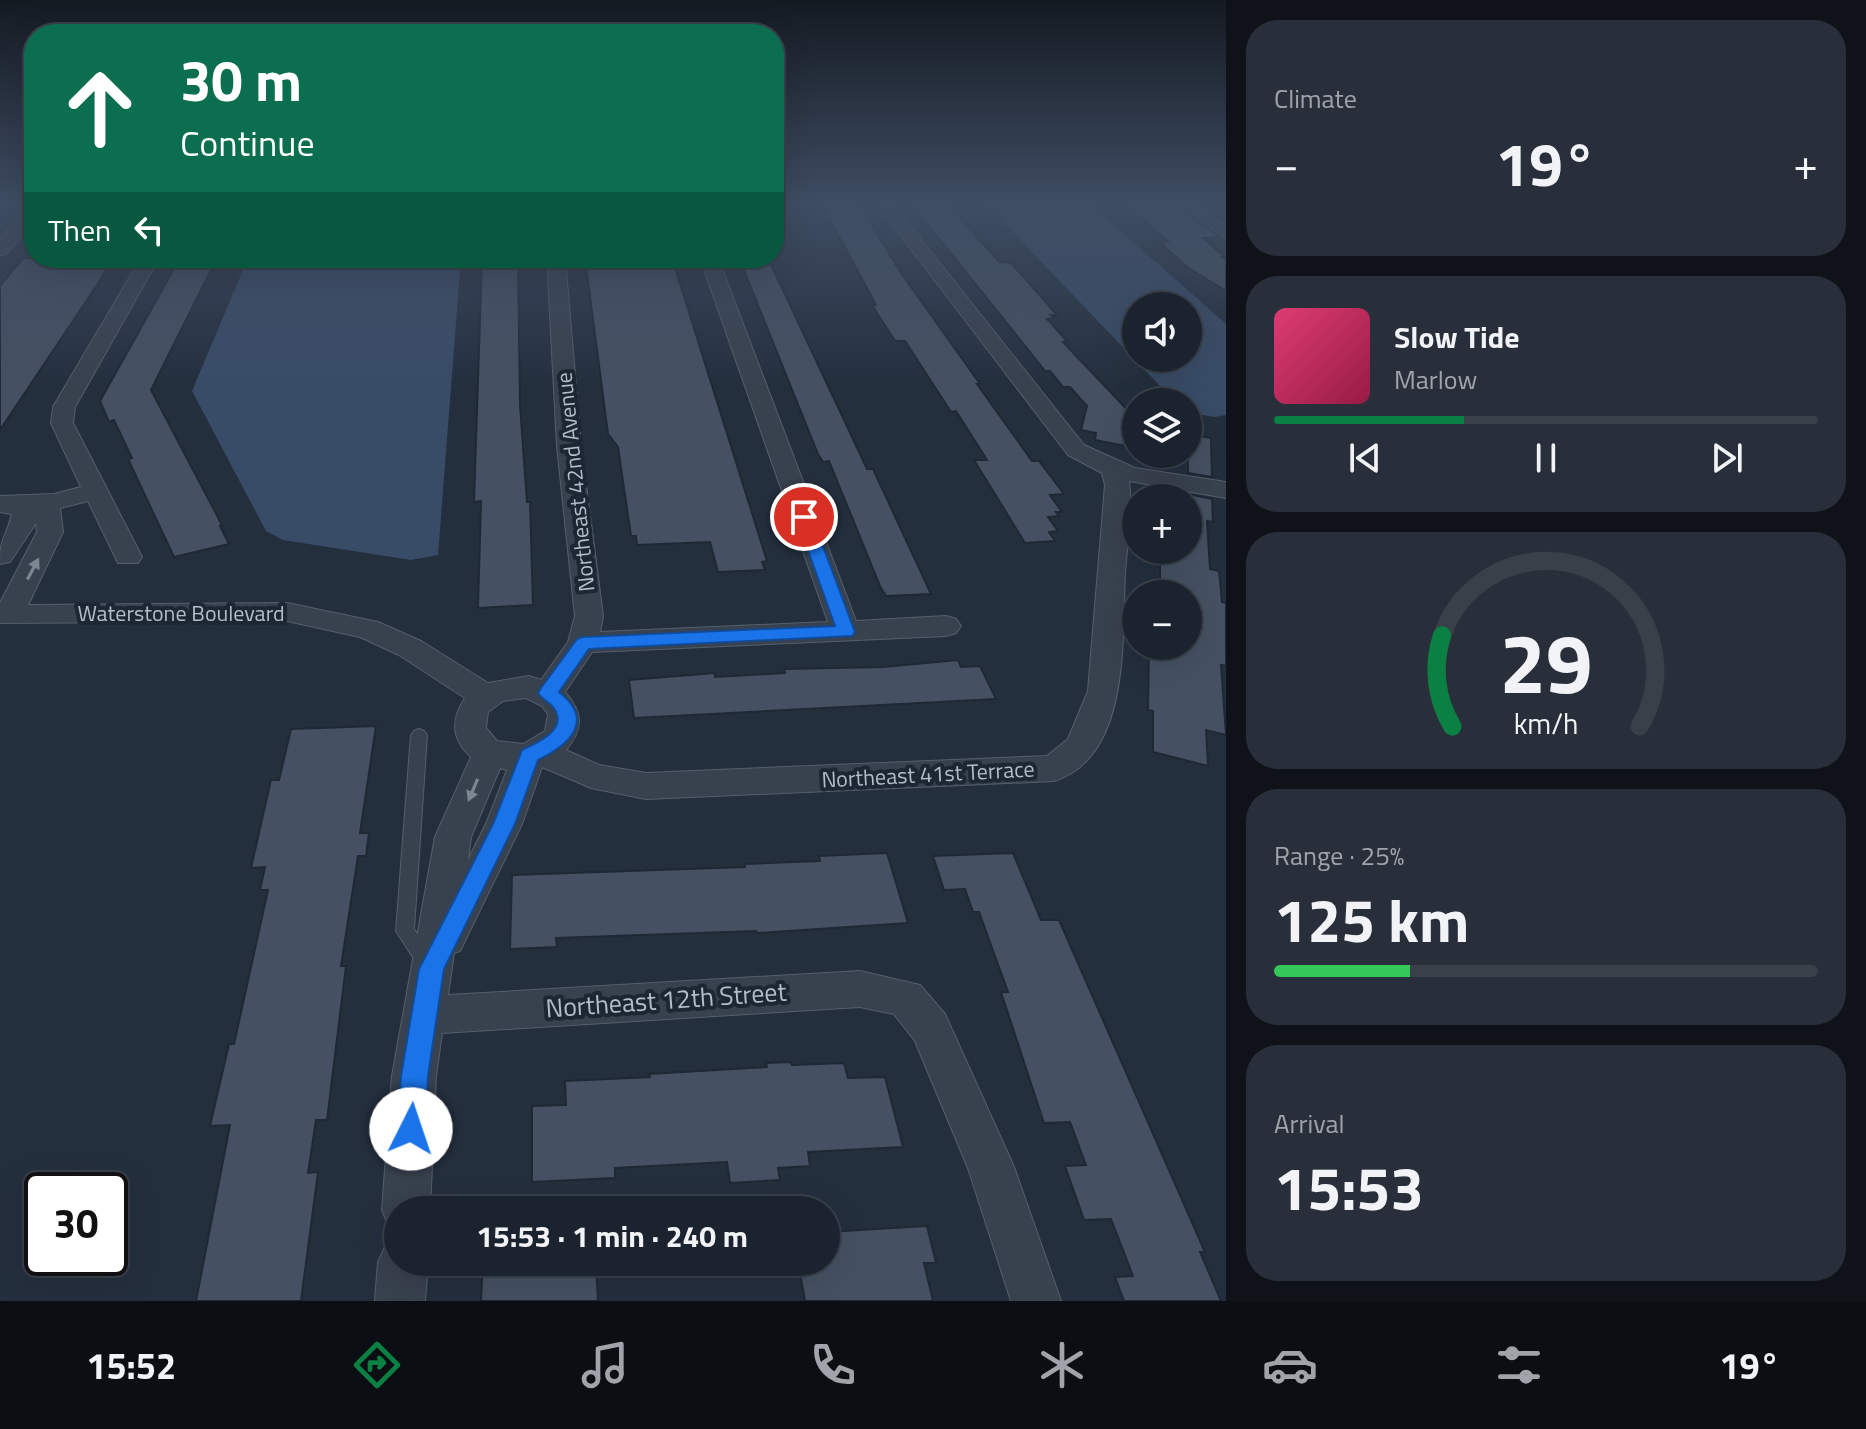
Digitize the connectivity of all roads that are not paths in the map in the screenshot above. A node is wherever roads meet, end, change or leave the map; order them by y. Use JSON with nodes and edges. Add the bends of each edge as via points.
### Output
{"nodes":[{"id":1,"x":931,"y":264,"type":"edge"},
{"id":2,"x":144,"y":268,"type":"edge"},
{"id":3,"x":557,"y":268,"type":"edge"},
{"id":4,"x":713,"y":268,"type":"edge"},
{"id":5,"x":1114,"y":470,"type":"junction"},
{"id":6,"x":1226,"y":490,"type":"edge"},
{"id":7,"x":95,"y":491,"type":"junction"},
{"id":8,"x":46,"y":502,"type":"junction"},
{"id":9,"x":9,"y":504,"type":"edge"},
{"id":10,"x":0,"y":556,"type":"edge"},
{"id":11,"x":128,"y":557,"type":"dead end"},
{"id":12,"x":4,"y":614,"type":"edge"},
{"id":13,"x":946,"y":626,"type":"dead end"},
{"id":14,"x":846,"y":632,"type":"junction"},
{"id":15,"x":583,"y":643,"type":"junction"},
{"id":16,"x":548,"y":693,"type":"junction"},
{"id":17,"x":486,"y":697,"type":"junction"},
{"id":18,"x":419,"y":735,"type":"dead end"},
{"id":19,"x":493,"y":753,"type":"junction"},
{"id":20,"x":535,"y":754,"type":"junction"},
{"id":21,"x":456,"y":828,"type":"junction"},
{"id":22,"x":498,"y":836,"type":"junction"},
{"id":23,"x":432,"y":969,"type":"junction"},
{"id":24,"x":424,"y":1015,"type":"junction"},
{"id":25,"x":407,"y":1196,"type":"edge"},
{"id":26,"x":402,"y":1276,"type":"edge"},
{"id":27,"x":400,"y":1301,"type":"edge"},
{"id":28,"x":1036,"y":1301,"type":"edge"}],
"edges":[{"from":1,"to":5,"type":"street","via":[[1076,450]]},
{"from":2,"to":7,"type":"street","via":[[64,407],[62,423]]},
{"from":3,"to":15,"type":"street","name":"Northeast 42nd Avenue","via":[[569,446],[589,616]]},
{"from":4,"to":14,"type":"street"},
{"from":5,"to":6,"type":"street"},
{"from":5,"to":20,"type":"street","name":"Northeast 41st Terrace","via":[[1104,691],[1082,746],[1054,768],[646,786],[604,782]]},
{"from":7,"to":8,"type":"street"},
{"from":7,"to":11,"type":"street"},
{"from":8,"to":9,"type":"street"},
{"from":12,"to":8,"type":"street","one_way":true,"via":[[50,532]]},
{"from":9,"to":10,"type":"street","via":[[25,514]]},
{"from":12,"to":17,"type":"street","name":"Waterstone Boulevard","via":[[287,612],[368,629],[410,648]]},
{"from":13,"to":14,"type":"street"},
{"from":14,"to":15,"type":"street"},
{"from":15,"to":16,"type":"street","name":"Northeast 42nd Avenue"},
{"from":16,"to":17,"type":"street","via":[[529,687]]},
{"from":16,"to":20,"type":"street","via":[[562,704],[565,730]]},
{"from":17,"to":19,"type":"street","via":[[469,718],[469,733]]},
{"from":18,"to":23,"type":"lane","via":[[405,931]]},
{"from":19,"to":20,"type":"street"},
{"from":19,"to":21,"type":"street","one_way":true},
{"from":20,"to":22,"type":"street"},
{"from":21,"to":22,"type":"street"},
{"from":21,"to":23,"type":"street"},
{"from":22,"to":23,"type":"street"},
{"from":23,"to":24,"type":"street"},
{"from":24,"to":25,"type":"street","via":[[414,1076]]},
{"from":24,"to":28,"type":"street","name":"Northeast 12th Street","via":[[860,989],[906,998],[930,1028],[991,1167]]},
{"from":26,"to":27,"type":"street"}]}
